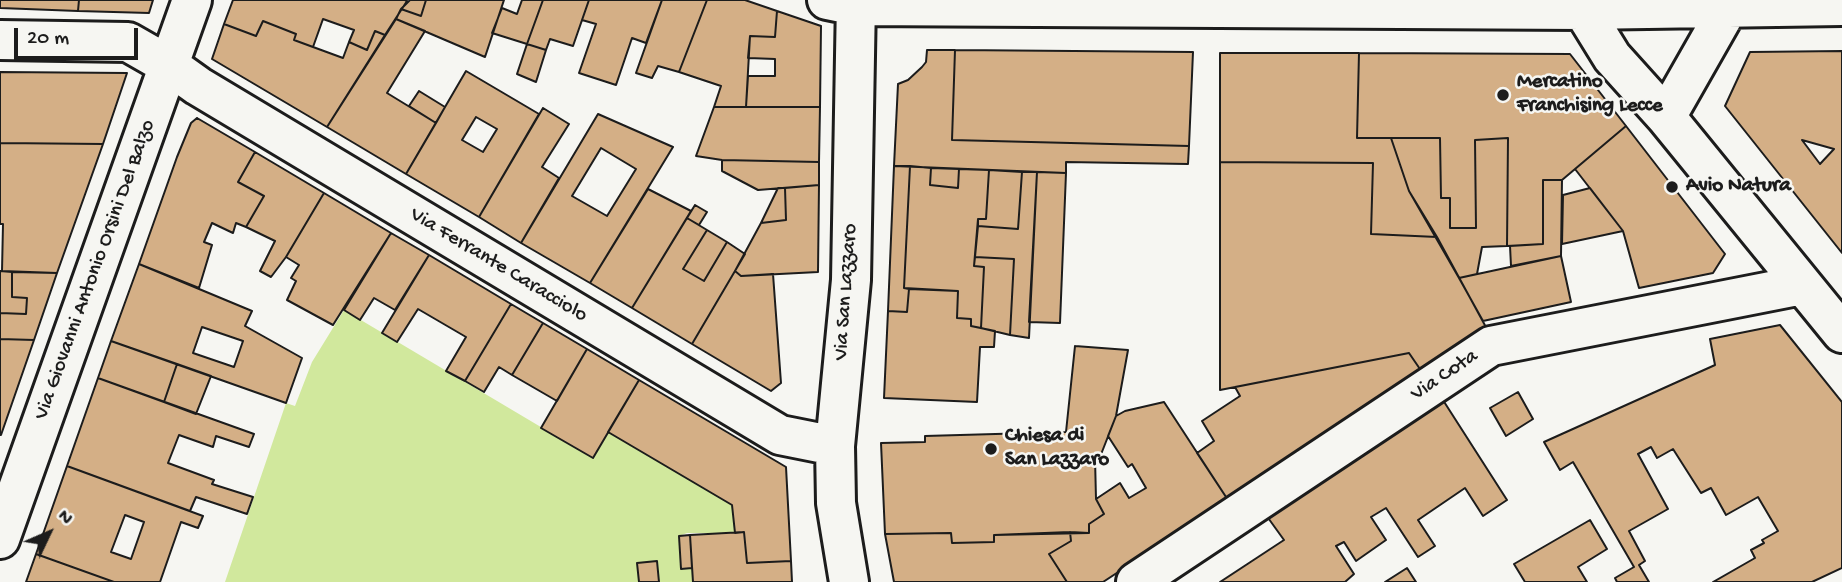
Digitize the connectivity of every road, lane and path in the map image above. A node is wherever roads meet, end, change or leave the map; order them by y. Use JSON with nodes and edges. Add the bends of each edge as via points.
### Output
{"nodes":[{"id":1,"x":192,"y":0,"type":"edge"},
{"id":2,"x":847,"y":2,"type":"edge"},
{"id":3,"x":1582,"y":5,"type":"edge"},
{"id":4,"x":1842,"y":6,"type":"edge"},
{"id":5,"x":1728,"y":8,"type":"junction"},
{"id":6,"x":0,"y":40,"type":"edge"},
{"id":7,"x":170,"y":66,"type":"junction"},
{"id":8,"x":1665,"y":117,"type":"junction"},
{"id":9,"x":1802,"y":285,"type":"junction"},
{"id":10,"x":1842,"y":333,"type":"edge"},
{"id":11,"x":835,"y":446,"type":"junction"},
{"id":12,"x":13,"y":468,"type":"edge"},
{"id":13,"x":0,"y":539,"type":"edge"},
{"id":14,"x":849,"y":582,"type":"edge"},
{"id":15,"x":1136,"y":582,"type":"edge"}],
"edges":[{"from":1,"to":7,"type":"street","name":"Via Giovanni Antonio Orsini Del Balzo"},
{"from":2,"to":3,"type":"street"},
{"from":2,"to":11,"type":"street","name":"Via San Lazzaro","via":[[851,280]]},
{"from":3,"to":5,"type":"street"},
{"from":3,"to":8,"type":"street","via":[[1612,57]]},
{"from":4,"to":5,"type":"street"},
{"from":5,"to":8,"type":"street"},
{"from":6,"to":7,"type":"street","name":"Via Ferrante Caracciolo","via":[[128,42]]},
{"from":7,"to":11,"type":"street","name":"Via Ferrante Caracciolo","via":[[780,435]]},
{"from":7,"to":12,"type":"street","name":"Via Giovanni Antonio Orsini Del Balzo"},
{"from":8,"to":9,"type":"street"},
{"from":9,"to":10,"type":"street"},
{"from":9,"to":15,"type":"street","name":"Via Cota","via":[[1491,346]]},
{"from":11,"to":14,"type":"street","name":"Via San Lazzaro","via":[[836,503]]},
{"from":12,"to":13,"type":"street","name":"Via Giovanni Antonio Orsini Del Balzo"}]}
